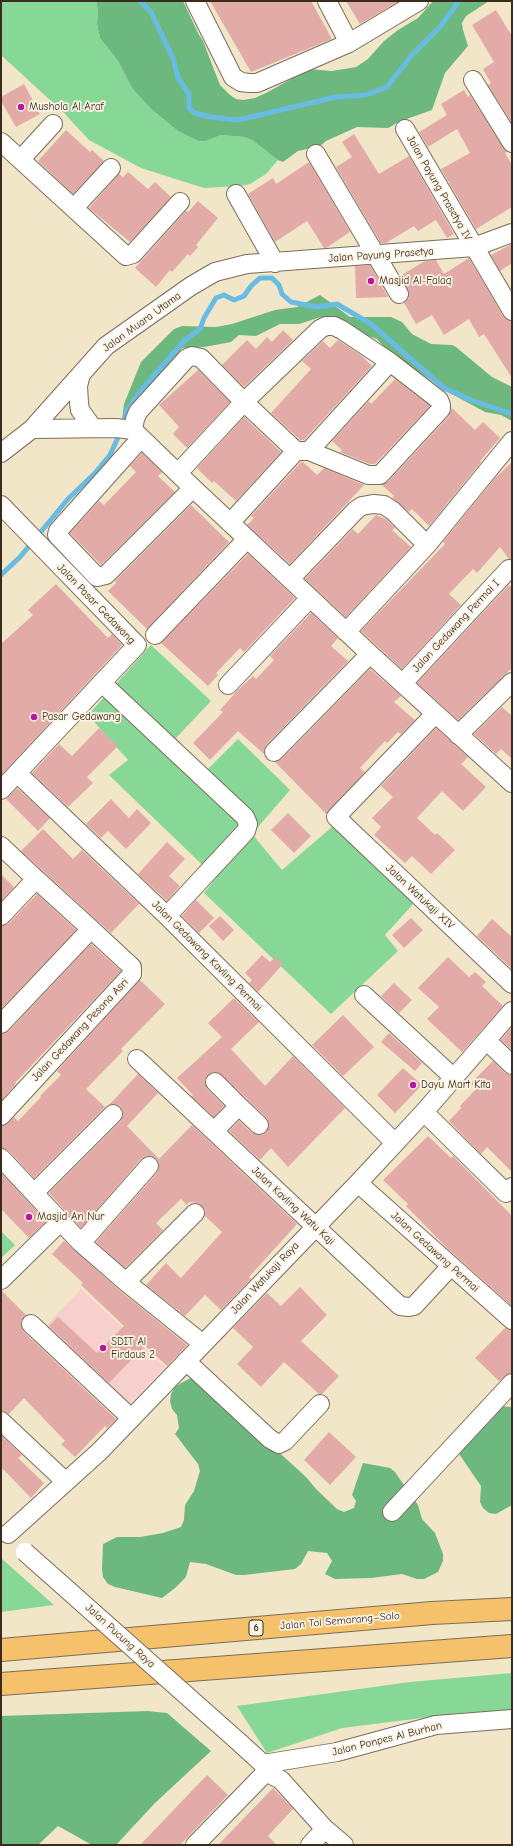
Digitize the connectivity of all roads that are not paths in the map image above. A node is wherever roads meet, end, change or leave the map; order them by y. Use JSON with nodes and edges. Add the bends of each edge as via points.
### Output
{"nodes":[{"id":1,"x":195,"y":1,"type":"edge"},
{"id":2,"x":327,"y":1,"type":"edge"},
{"id":3,"x":419,"y":1,"type":"edge"},
{"id":4,"x":349,"y":43,"type":"junction"},
{"id":5,"x":473,"y":80,"type":"dead end"},
{"id":6,"x":53,"y":124,"type":"dead end"},
{"id":7,"x":405,"y":129,"type":"dead end"},
{"id":8,"x":1,"y":142,"type":"edge"},
{"id":9,"x":512,"y":143,"type":"edge"},
{"id":10,"x":316,"y":154,"type":"dead end"},
{"id":11,"x":21,"y":160,"type":"junction"},
{"id":12,"x":111,"y":168,"type":"dead end"},
{"id":13,"x":236,"y":194,"type":"dead end"},
{"id":14,"x":180,"y":202,"type":"dead end"},
{"id":15,"x":74,"y":208,"type":"junction"},
{"id":16,"x":512,"y":233,"type":"edge"},
{"id":17,"x":474,"y":247,"type":"junction"},
{"id":18,"x":376,"y":254,"type":"junction"},
{"id":19,"x":275,"y":263,"type":"junction"},
{"id":20,"x":247,"y":264,"type":"joint"},
{"id":21,"x":399,"y":294,"type":"dead end"},
{"id":22,"x":512,"y":311,"type":"edge"},
{"id":23,"x":390,"y":362,"type":"junction"},
{"id":24,"x":81,"y":374,"type":"junction"},
{"id":25,"x":244,"y":402,"type":"junction"},
{"id":26,"x":93,"y":428,"type":"junction"},
{"id":27,"x":32,"y":429,"type":"junction"},
{"id":28,"x":129,"y":432,"type":"junction"},
{"id":29,"x":512,"y":441,"type":"edge"},
{"id":30,"x":303,"y":451,"type":"junction"},
{"id":31,"x":1,"y":453,"type":"edge"},
{"id":32,"x":178,"y":473,"type":"junction"},
{"id":33,"x":193,"y":488,"type":"junction"},
{"id":34,"x":1,"y":505,"type":"edge"},
{"id":35,"x":230,"y":523,"type":"junction"},
{"id":36,"x":247,"y":539,"type":"junction"},
{"id":37,"x":427,"y":545,"type":"junction"},
{"id":38,"x":509,"y":569,"type":"dead end"},
{"id":39,"x":290,"y":579,"type":"junction"},
{"id":40,"x":310,"y":598,"type":"junction"},
{"id":41,"x":346,"y":632,"type":"junction"},
{"id":42,"x":155,"y":635,"type":"dead end"},
{"id":43,"x":370,"y":654,"type":"junction"},
{"id":44,"x":512,"y":682,"type":"edge"},
{"id":45,"x":403,"y":683,"type":"junction"},
{"id":46,"x":103,"y":684,"type":"junction"},
{"id":47,"x":228,"y":685,"type":"dead end"},
{"id":48,"x":435,"y":714,"type":"junction"},
{"id":49,"x":458,"y":735,"type":"junction"},
{"id":50,"x":274,"y":752,"type":"dead end"},
{"id":51,"x":17,"y":773,"type":"junction"},
{"id":52,"x":512,"y":783,"type":"edge"},
{"id":53,"x":1,"y":790,"type":"edge"},
{"id":54,"x":1,"y":846,"type":"edge"},
{"id":55,"x":36,"y":879,"type":"junction"},
{"id":56,"x":1,"y":916,"type":"edge"},
{"id":57,"x":167,"y":916,"type":"junction"},
{"id":58,"x":91,"y":929,"type":"junction"},
{"id":59,"x":512,"y":984,"type":"edge"},
{"id":60,"x":364,"y":995,"type":"dead end"},
{"id":61,"x":512,"y":1011,"type":"edge"},
{"id":62,"x":1,"y":1024,"type":"edge"},
{"id":63,"x":487,"y":1041,"type":"junction"},
{"id":64,"x":137,"y":1059,"type":"dead end"},
{"id":65,"x":512,"y":1064,"type":"edge"},
{"id":66,"x":454,"y":1078,"type":"junction"},
{"id":67,"x":215,"y":1082,"type":"dead end"},
{"id":68,"x":239,"y":1106,"type":"junction"},
{"id":69,"x":424,"y":1112,"type":"junction"},
{"id":70,"x":113,"y":1114,"type":"dead end"},
{"id":71,"x":1,"y":1116,"type":"edge"},
{"id":72,"x":259,"y":1125,"type":"dead end"},
{"id":73,"x":214,"y":1131,"type":"junction"},
{"id":74,"x":395,"y":1143,"type":"junction"},
{"id":75,"x":1,"y":1158,"type":"edge"},
{"id":76,"x":149,"y":1166,"type":"dead end"},
{"id":77,"x":358,"y":1183,"type":"junction"},
{"id":78,"x":34,"y":1192,"type":"junction"},
{"id":79,"x":510,"y":1192,"type":"edge"},
{"id":80,"x":194,"y":1213,"type":"dead end"},
{"id":81,"x":60,"y":1222,"type":"junction"},
{"id":82,"x":314,"y":1226,"type":"junction"},
{"id":83,"x":80,"y":1242,"type":"junction"},
{"id":84,"x":451,"y":1266,"type":"junction"},
{"id":85,"x":1,"y":1280,"type":"edge"},
{"id":86,"x":126,"y":1282,"type":"junction"},
{"id":87,"x":512,"y":1320,"type":"edge"},
{"id":88,"x":31,"y":1324,"type":"dead end"},
{"id":89,"x":203,"y":1344,"type":"junction"},
{"id":90,"x":186,"y":1361,"type":"junction"},
{"id":91,"x":512,"y":1383,"type":"edge"},
{"id":92,"x":320,"y":1404,"type":"dead end"},
{"id":93,"x":131,"y":1418,"type":"junction"},
{"id":94,"x":1,"y":1421,"type":"edge"},
{"id":95,"x":66,"y":1482,"type":"junction"},
{"id":96,"x":392,"y":1512,"type":"dead end"},
{"id":97,"x":3,"y":1532,"type":"edge"},
{"id":98,"x":512,"y":1609,"type":"edge"},
{"id":99,"x":512,"y":1646,"type":"edge"},
{"id":100,"x":1,"y":1650,"type":"edge"},
{"id":101,"x":1,"y":1684,"type":"edge"},
{"id":102,"x":512,"y":1719,"type":"edge"},
{"id":103,"x":265,"y":1768,"type":"junction"},
{"id":104,"x":325,"y":1828,"type":"junction"},
{"id":105,"x":195,"y":1845,"type":"edge"},
{"id":106,"x":310,"y":1845,"type":"edge"},
{"id":107,"x":344,"y":1845,"type":"edge"}],
"edges":[{"from":1,"to":4,"type":"street","via":[[233,76],[241,82],[257,83]]},
{"from":2,"to":4,"type":"street"},
{"from":3,"to":4,"type":"street"},
{"from":5,"to":9,"type":"street"},
{"from":6,"to":11,"type":"street"},
{"from":7,"to":17,"type":"street","name":"Jalan Payung Prasetya IV"},
{"from":8,"to":11,"type":"street"},
{"from":10,"to":18,"type":"street"},
{"from":11,"to":15,"type":"street"},
{"from":12,"to":15,"type":"street"},
{"from":13,"to":19,"type":"street"},
{"from":14,"to":15,"type":"street","via":[[133,254],[127,256]]},
{"from":16,"to":17,"type":"street","name":"Jalan Payung Prasetya"},
{"from":17,"to":18,"type":"street","name":"Jalan Payung Prasetya"},
{"from":17,"to":22,"type":"street","name":"Jalan Payung Prasetya IV"},
{"from":18,"to":19,"type":"street","name":"Jalan Payung Prasetya"},
{"from":18,"to":21,"type":"street"},
{"from":19,"to":20,"type":"street","name":"Jalan Payung Prasetya"},
{"from":20,"to":24,"type":"street","name":"Jalan Muara Utama","via":[[215,272],[191,286],[110,343]]},
{"from":23,"to":25,"type":"street","via":[[342,330],[326,326],[320,328]]},
{"from":23,"to":30,"type":"street"},
{"from":23,"to":30,"type":"street","via":[[439,400],[441,409],[380,475],[368,476]]},
{"from":24,"to":26,"type":"street","via":[[78,386],[80,410]]},
{"from":24,"to":27,"type":"street","name":"Jalan Muara Utama"},
{"from":25,"to":28,"type":"street","via":[[201,358],[192,356],[187,358],[138,412]]},
{"from":25,"to":30,"type":"street"},
{"from":25,"to":32,"type":"street"},
{"from":26,"to":27,"type":"street"},
{"from":26,"to":28,"type":"street"},
{"from":27,"to":31,"type":"street","name":"Jalan Muara Utama"},
{"from":28,"to":32,"type":"street"},
{"from":28,"to":33,"type":"street","via":[[58,531],[58,535],[97,577],[106,575]]},
{"from":29,"to":37,"type":"street"},
{"from":30,"to":35,"type":"street"},
{"from":32,"to":33,"type":"street"},
{"from":33,"to":35,"type":"street"},
{"from":34,"to":46,"type":"street","name":"Jalan Pasar Gedawang","via":[[138,645]]},
{"from":35,"to":36,"type":"street"},
{"from":36,"to":39,"type":"street"},
{"from":36,"to":42,"type":"street"},
{"from":37,"to":39,"type":"street","via":[[384,505],[362,506]]},
{"from":37,"to":41,"type":"street"},
{"from":38,"to":45,"type":"street","name":"Jalan Gedawang Permai I"},
{"from":39,"to":40,"type":"street"},
{"from":40,"to":41,"type":"street"},
{"from":40,"to":47,"type":"street"},
{"from":41,"to":43,"type":"street"},
{"from":43,"to":45,"type":"street"},
{"from":43,"to":50,"type":"street"},
{"from":44,"to":49,"type":"street"},
{"from":45,"to":48,"type":"street"},
{"from":46,"to":51,"type":"street","name":"Jalan Pasar Gedawang"},
{"from":46,"to":57,"type":"street","via":[[245,817],[248,824],[246,831]]},
{"from":48,"to":49,"type":"street"},
{"from":48,"to":59,"type":"street","name":"Jalan Watukaji XIV","via":[[336,817]]},
{"from":49,"to":52,"type":"street"},
{"from":51,"to":53,"type":"street","name":"Jalan Pasar Gedawang"},
{"from":51,"to":57,"type":"street","name":"Jalan Gedawang Kavling Permai"},
{"from":54,"to":55,"type":"street","name":"Jalan Gedawang Pesona Asri"},
{"from":55,"to":56,"type":"street"},
{"from":55,"to":58,"type":"street","name":"Jalan Gedawang Pesona Asri"},
{"from":57,"to":74,"type":"street","name":"Jalan Gedawang Kavling Permai"},
{"from":58,"to":62,"type":"street"},
{"from":58,"to":71,"type":"street","name":"Jalan Gedawang Pesona Asri","via":[[132,967],[132,974]]},
{"from":60,"to":66,"type":"street"},
{"from":61,"to":63,"type":"street","name":"Jalan Watukaji Raya"},
{"from":63,"to":65,"type":"street"},
{"from":63,"to":66,"type":"street","name":"Jalan Watukaji Raya"},
{"from":64,"to":73,"type":"street","name":"Jalan Kavling Watu Kaji"},
{"from":66,"to":69,"type":"street","name":"Jalan Watukaji Raya"},
{"from":67,"to":68,"type":"street"},
{"from":68,"to":72,"type":"street"},
{"from":68,"to":73,"type":"street"},
{"from":69,"to":74,"type":"street","name":"Jalan Watukaji Raya"},
{"from":69,"to":79,"type":"street"},
{"from":70,"to":78,"type":"street"},
{"from":73,"to":82,"type":"street","name":"Jalan Kavling Watu Kaji"},
{"from":74,"to":77,"type":"street","name":"Jalan Watukaji Raya"},
{"from":75,"to":78,"type":"street"},
{"from":76,"to":83,"type":"street"},
{"from":77,"to":82,"type":"street","name":"Jalan Watukaji Raya"},
{"from":77,"to":84,"type":"street","name":"Jalan Gedawang Permai"},
{"from":78,"to":81,"type":"street"},
{"from":80,"to":86,"type":"street"},
{"from":81,"to":83,"type":"street"},
{"from":81,"to":85,"type":"street"},
{"from":82,"to":84,"type":"street","name":"Jalan Kavling Watu Kaji","via":[[393,1300],[404,1307],[414,1306],[420,1302]]},
{"from":82,"to":89,"type":"street","name":"Jalan Watukaji Raya"},
{"from":83,"to":86,"type":"street"},
{"from":84,"to":87,"type":"street","name":"Jalan Gedawang Permai"},
{"from":86,"to":89,"type":"street"},
{"from":88,"to":93,"type":"street"},
{"from":89,"to":90,"type":"street","name":"Jalan Watukaji Raya"},
{"from":90,"to":92,"type":"street","via":[[270,1439],[279,1444],[285,1441]]},
{"from":90,"to":93,"type":"street","name":"Jalan Watukaji Raya"},
{"from":91,"to":96,"type":"street"},
{"from":93,"to":95,"type":"street","name":"Jalan Watukaji Raya"},
{"from":94,"to":95,"type":"street"},
{"from":95,"to":97,"type":"street","name":"Jalan Watukaji Raya"},
{"from":97,"to":103,"type":"street","name":"Jalan Pucung Raya","bridge":true},
{"from":98,"to":100,"type":"highway","name":"Jalan Tol Semarang–Solo","number":"6","via":[[432,1613]]},
{"from":99,"to":101,"type":"highway"},
{"from":102,"to":103,"type":"street","name":"Jalan Ponpes Al Burhan","via":[[436,1725],[337,1752]]},
{"from":103,"to":104,"type":"street","name":"Jalan Pucung Raya","via":[[281,1780]]},
{"from":103,"to":105,"type":"street"},
{"from":104,"to":106,"type":"street"},
{"from":104,"to":107,"type":"street","name":"Jalan Pucung Raya"}]}
